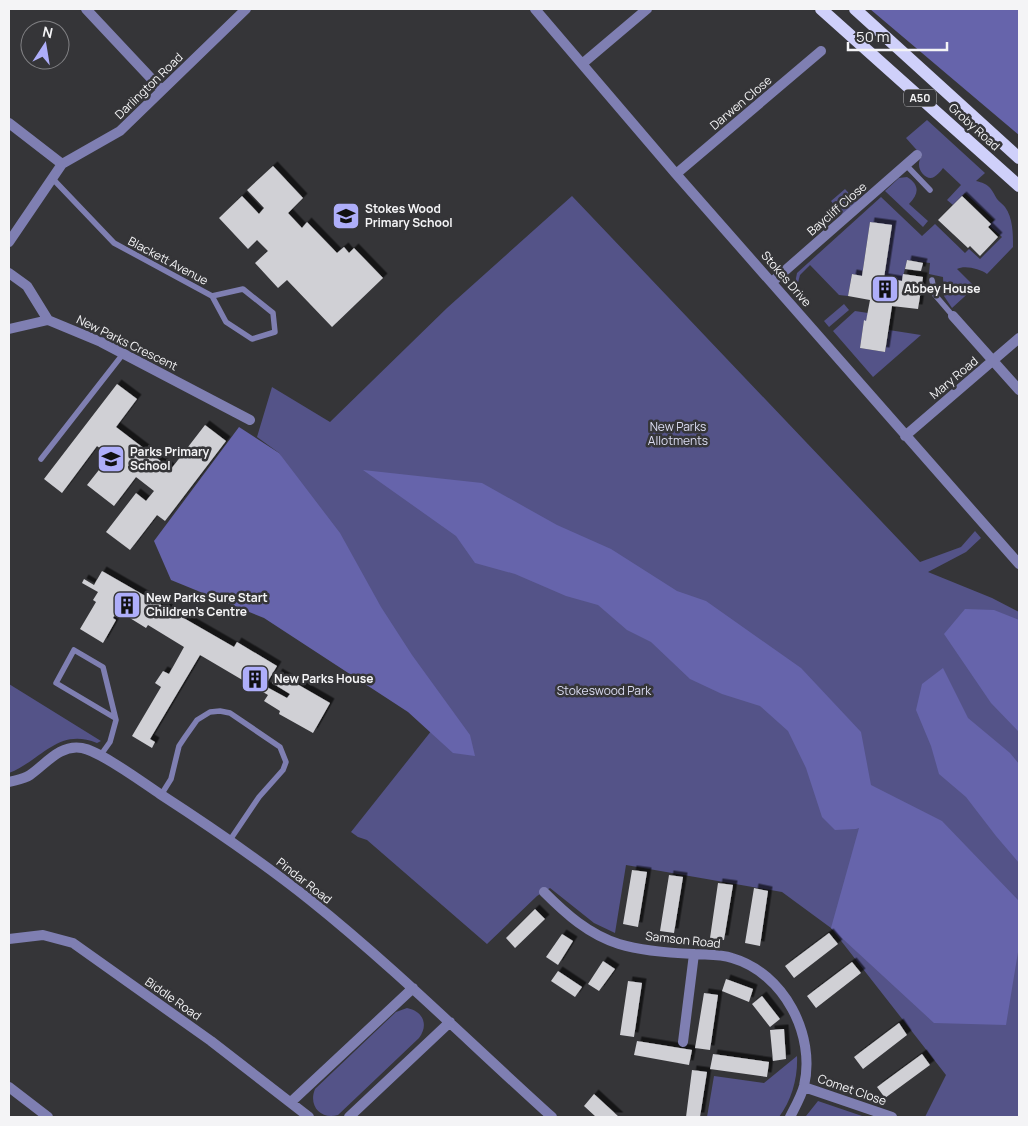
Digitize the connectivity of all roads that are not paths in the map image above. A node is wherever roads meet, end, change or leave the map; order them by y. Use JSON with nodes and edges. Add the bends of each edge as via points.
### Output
{"nodes":[{"id":1,"x":86,"y":9,"type":"edge"},
{"id":2,"x":246,"y":9,"type":"edge"},
{"id":3,"x":535,"y":9,"type":"edge"},
{"id":4,"x":647,"y":9,"type":"edge"},
{"id":5,"x":821,"y":9,"type":"edge"},
{"id":6,"x":855,"y":9,"type":"edge"},
{"id":7,"x":821,"y":51,"type":"dead end"},
{"id":8,"x":582,"y":64,"type":"junction"},
{"id":9,"x":162,"y":90,"type":"junction"},
{"id":10,"x":9,"y":123,"type":"edge"},
{"id":11,"x":917,"y":154,"type":"dead end"},
{"id":12,"x":1019,"y":158,"type":"edge"},
{"id":13,"x":62,"y":164,"type":"junction"},
{"id":14,"x":906,"y":165,"type":"junction"},
{"id":15,"x":676,"y":174,"type":"junction"},
{"id":16,"x":52,"y":178,"type":"junction"},
{"id":17,"x":1019,"y":186,"type":"edge"},
{"id":18,"x":930,"y":190,"type":"dead end"},
{"id":19,"x":9,"y":242,"type":"edge"},
{"id":20,"x":9,"y":273,"type":"edge"},
{"id":21,"x":932,"y":280,"type":"dead end"},
{"id":22,"x":772,"y":282,"type":"junction"},
{"id":23,"x":212,"y":296,"type":"junction"},
{"id":24,"x":953,"y":316,"type":"joint"},
{"id":25,"x":48,"y":320,"type":"junction"},
{"id":26,"x":9,"y":329,"type":"edge"},
{"id":27,"x":1019,"y":338,"type":"edge"},
{"id":28,"x":123,"y":354,"type":"junction"},
{"id":29,"x":994,"y":361,"type":"junction"},
{"id":30,"x":1019,"y":390,"type":"edge"},
{"id":31,"x":250,"y":420,"type":"dead end"},
{"id":32,"x":905,"y":436,"type":"junction"},
{"id":33,"x":41,"y":458,"type":"dead end"},
{"id":34,"x":1019,"y":564,"type":"edge"},
{"id":35,"x":116,"y":718,"type":"junction"},
{"id":36,"x":100,"y":756,"type":"junction"},
{"id":37,"x":9,"y":782,"type":"edge"},
{"id":38,"x":161,"y":795,"type":"junction"},
{"id":39,"x":230,"y":840,"type":"junction"},
{"id":40,"x":544,"y":892,"type":"dead end"},
{"id":41,"x":9,"y":939,"type":"edge"},
{"id":42,"x":694,"y":954,"type":"junction"},
{"id":43,"x":413,"y":988,"type":"junction"},
{"id":44,"x":450,"y":1022,"type":"junction"},
{"id":45,"x":683,"y":1042,"type":"dead end"},
{"id":46,"x":9,"y":1087,"type":"edge"},
{"id":47,"x":804,"y":1087,"type":"junction"},
{"id":48,"x":291,"y":1102,"type":"junction"},
{"id":49,"x":48,"y":1117,"type":"edge"},
{"id":50,"x":309,"y":1117,"type":"edge"},
{"id":51,"x":349,"y":1117,"type":"edge"},
{"id":52,"x":552,"y":1117,"type":"edge"},
{"id":53,"x":790,"y":1117,"type":"edge"},
{"id":54,"x":892,"y":1117,"type":"edge"}],
"edges":[{"from":1,"to":9,"type":"street"},
{"from":2,"to":9,"type":"street","name":"Darlington Road"},
{"from":3,"to":8,"type":"street","name":"Stokes Drive"},
{"from":4,"to":8,"type":"street"},
{"from":5,"to":17,"type":"main road","name":"Groby Road","number":"A50"},
{"from":6,"to":12,"type":"main road","name":"Groby Road","number":"A50"},
{"from":7,"to":15,"type":"street","name":"Darwen Close"},
{"from":8,"to":15,"type":"street","name":"Stokes Drive"},
{"from":9,"to":13,"type":"street","name":"Darlington Road","via":[[120,131]]},
{"from":10,"to":13,"type":"street"},
{"from":11,"to":14,"type":"street","name":"Baycliff Close"},
{"from":13,"to":16,"type":"street","name":"Darlington Road"},
{"from":14,"to":18,"type":"lane"},
{"from":14,"to":22,"type":"street","name":"Baycliff Close"},
{"from":15,"to":22,"type":"street","name":"Stokes Drive"},
{"from":16,"to":19,"type":"street","name":"Darlington Road"},
{"from":16,"to":23,"type":"lane","name":"Blackett Avenue","via":[[114,243]]},
{"from":20,"to":25,"type":"street","via":[[27,286]]},
{"from":21,"to":24,"type":"lane","via":[[935,295]]},
{"from":22,"to":32,"type":"street","name":"Stokes Drive"},
{"from":23,"to":23,"type":"lane","name":"Blackett Avenue","via":[[243,288],[273,313],[276,332],[252,339],[226,322]]},
{"from":24,"to":29,"type":"street"},
{"from":25,"to":26,"type":"street"},
{"from":25,"to":28,"type":"street","name":"New Parks Crescent"},
{"from":27,"to":29,"type":"street","name":"Mary Road"},
{"from":28,"to":31,"type":"street","name":"New Parks Crescent"},
{"from":28,"to":33,"type":"lane"},
{"from":29,"to":30,"type":"street"},
{"from":29,"to":32,"type":"street","name":"Mary Road"},
{"from":32,"to":34,"type":"street","name":"Stokes Drive"},
{"from":35,"to":35,"type":"lane","via":[[103,667],[74,650],[56,683]]},
{"from":35,"to":36,"type":"lane","via":[[110,742]]},
{"from":36,"to":37,"type":"street","name":"Pindar Road","via":[[74,747],[57,753],[28,776]]},
{"from":36,"to":38,"type":"street","name":"Pindar Road"},
{"from":38,"to":39,"type":"street","name":"Pindar Road"},
{"from":38,"to":39,"type":"lane","via":[[171,779],[184,737],[196,720],[210,712],[230,714],[280,746],[286,762],[283,770],[259,797]]},
{"from":39,"to":43,"type":"street","name":"Pindar Road","via":[[310,900]]},
{"from":40,"to":42,"type":"street","name":"Samson Road","via":[[596,935],[620,944]]},
{"from":41,"to":48,"type":"street","name":"Biddle Road","via":[[44,935],[74,943]]},
{"from":42,"to":45,"type":"street"},
{"from":42,"to":47,"type":"street","name":"Samson Road","via":[[733,958],[763,974],[788,1000],[804,1038]]},
{"from":43,"to":44,"type":"street","name":"Pindar Road"},
{"from":43,"to":48,"type":"street"},
{"from":44,"to":51,"type":"street"},
{"from":44,"to":52,"type":"street","name":"Pindar Road"},
{"from":46,"to":49,"type":"street"},
{"from":47,"to":53,"type":"street","name":"Samson Road"},
{"from":47,"to":54,"type":"street","name":"Comet Close"},
{"from":48,"to":50,"type":"street","name":"Biddle Road"}]}
